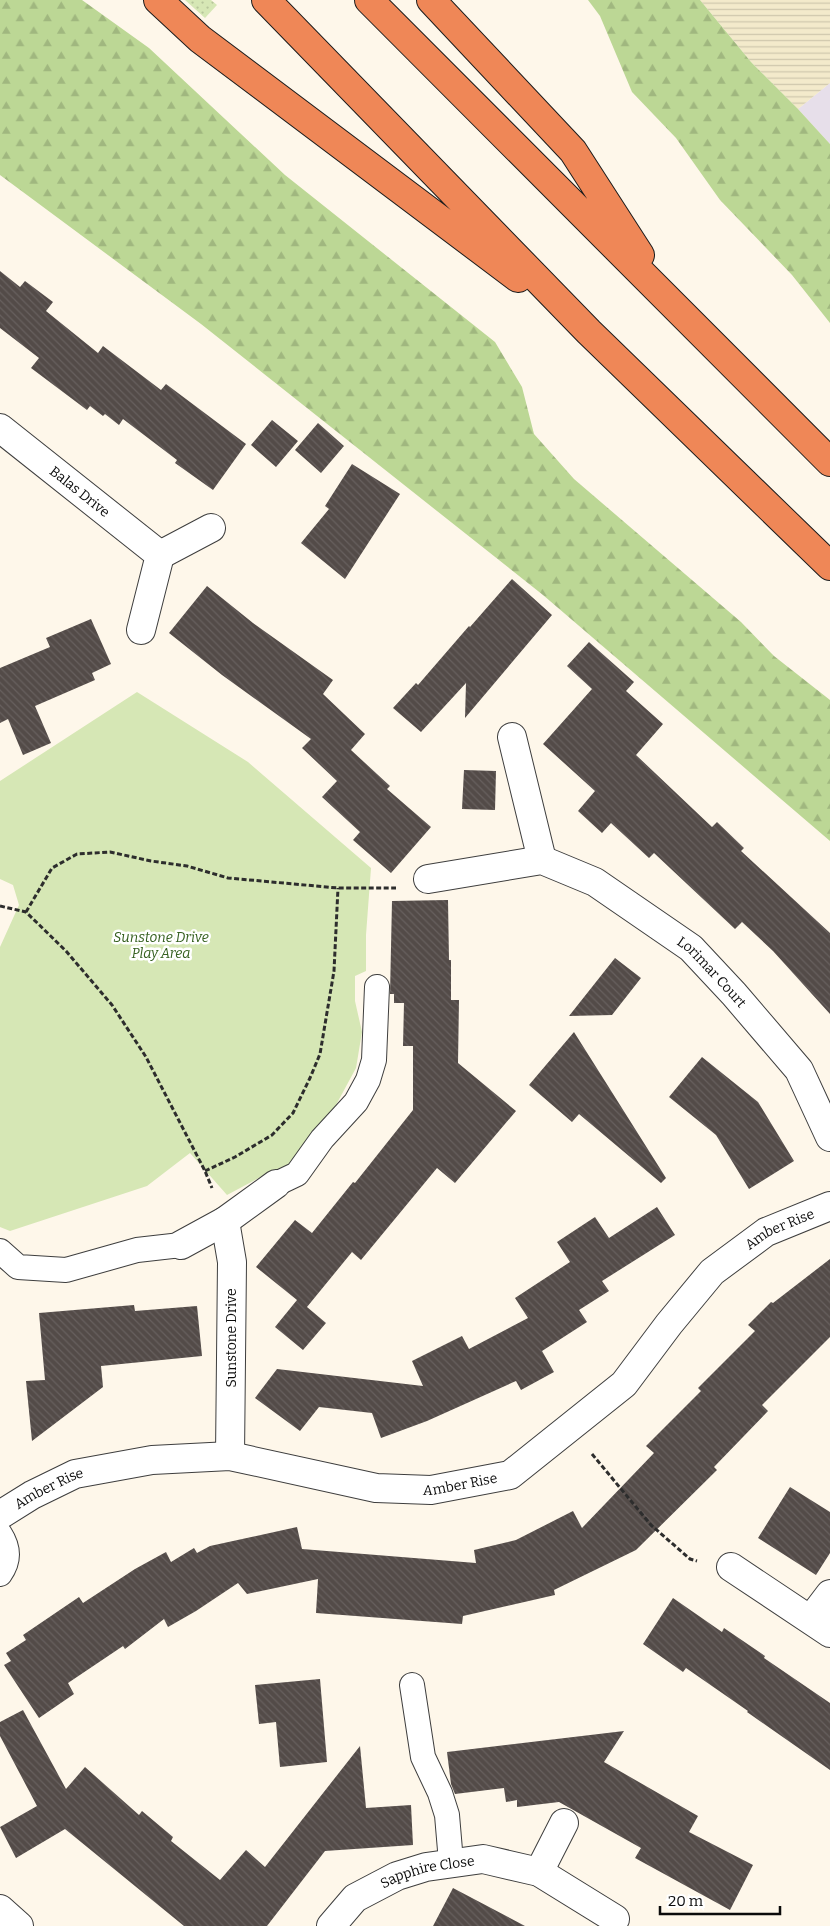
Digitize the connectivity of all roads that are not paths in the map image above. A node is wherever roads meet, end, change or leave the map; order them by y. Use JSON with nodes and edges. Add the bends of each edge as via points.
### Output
{"nodes":[{"id":1,"x":158,"y":0,"type":"edge"},
{"id":2,"x":266,"y":0,"type":"edge"},
{"id":3,"x":370,"y":0,"type":"edge"},
{"id":4,"x":431,"y":0,"type":"edge"},
{"id":5,"x":668,"y":299,"type":"junction"},
{"id":6,"x":589,"y":332,"type":"junction"},
{"id":7,"x":0,"y":428,"type":"edge"},
{"id":8,"x":830,"y":462,"type":"edge"},
{"id":9,"x":211,"y":528,"type":"dead end"},
{"id":10,"x":160,"y":554,"type":"junction"},
{"id":11,"x":830,"y":566,"type":"edge"},
{"id":12,"x":141,"y":630,"type":"dead end"},
{"id":13,"x":512,"y":737,"type":"dead end"},
{"id":14,"x":542,"y":860,"type":"junction"},
{"id":15,"x":428,"y":879,"type":"road end"},
{"id":16,"x":376,"y":987,"type":"dead end"},
{"id":17,"x":830,"y":1137,"type":"edge"},
{"id":18,"x":276,"y":1184,"type":"joint"},
{"id":19,"x":830,"y":1206,"type":"edge"},
{"id":20,"x":225,"y":1221,"type":"junction"},
{"id":21,"x":181,"y":1245,"type":"joint"},
{"id":22,"x":0,"y":1251,"type":"edge"},
{"id":23,"x":230,"y":1456,"type":"junction"},
{"id":24,"x":0,"y":1515,"type":"edge"},
{"id":25,"x":0,"y":1534,"type":"edge"},
{"id":26,"x":731,"y":1567,"type":"road end"},
{"id":27,"x":0,"y":1574,"type":"edge"},
{"id":28,"x":830,"y":1594,"type":"edge"},
{"id":29,"x":821,"y":1626,"type":"edge"},
{"id":30,"x":412,"y":1685,"type":"dead end"},
{"id":31,"x":564,"y":1823,"type":"dead end"},
{"id":32,"x":451,"y":1862,"type":"junction"},
{"id":33,"x":539,"y":1872,"type":"junction"},
{"id":34,"x":0,"y":1908,"type":"edge"},
{"id":35,"x":615,"y":1919,"type":"dead end"},
{"id":36,"x":19,"y":1926,"type":"edge"},
{"id":37,"x":331,"y":1926,"type":"edge"}],
"edges":[{"from":1,"to":6,"type":"highway","via":[[200,39]]},
{"from":2,"to":6,"type":"highway"},
{"from":3,"to":5,"type":"highway"},
{"from":4,"to":5,"type":"highway","via":[[573,150]]},
{"from":5,"to":8,"type":"highway"},
{"from":6,"to":11,"type":"highway"},
{"from":7,"to":10,"type":"street","name":"Balas Drive"},
{"from":9,"to":10,"type":"street"},
{"from":10,"to":12,"type":"street"},
{"from":13,"to":14,"type":"street"},
{"from":14,"to":15,"type":"street"},
{"from":14,"to":17,"type":"street","name":"Lorimar Court","via":[[595,882],[690,948],[799,1070]]},
{"from":16,"to":18,"type":"lane","via":[[374,1060],[368,1080],[356,1102],[322,1139],[297,1174]]},
{"from":18,"to":20,"type":"street"},
{"from":19,"to":23,"type":"street","name":"Amber Rise","via":[[766,1232],[712,1272],[624,1384],[510,1475],[431,1490],[376,1488]]},
{"from":20,"to":21,"type":"street"},
{"from":20,"to":23,"type":"street","name":"Sunstone Drive","via":[[232,1262]]},
{"from":21,"to":22,"type":"lane","via":[[137,1250],[66,1270],[18,1267]]},
{"from":23,"to":24,"type":"street","name":"Amber Rise","via":[[152,1460],[75,1474]]},
{"from":25,"to":27,"type":"lane","via":[[8,1553]]},
{"from":26,"to":29,"type":"street"},
{"from":28,"to":29,"type":"street"},
{"from":30,"to":32,"type":"lane","via":[[423,1756],[447,1815]]},
{"from":31,"to":33,"type":"street"},
{"from":32,"to":33,"type":"street","name":"Sapphire Close","via":[[482,1859]]},
{"from":32,"to":37,"type":"street","name":"Sapphire Close","via":[[397,1876],[355,1898]]},
{"from":33,"to":35,"type":"street","name":"Sapphire Close"},
{"from":34,"to":36,"type":"street"}]}
